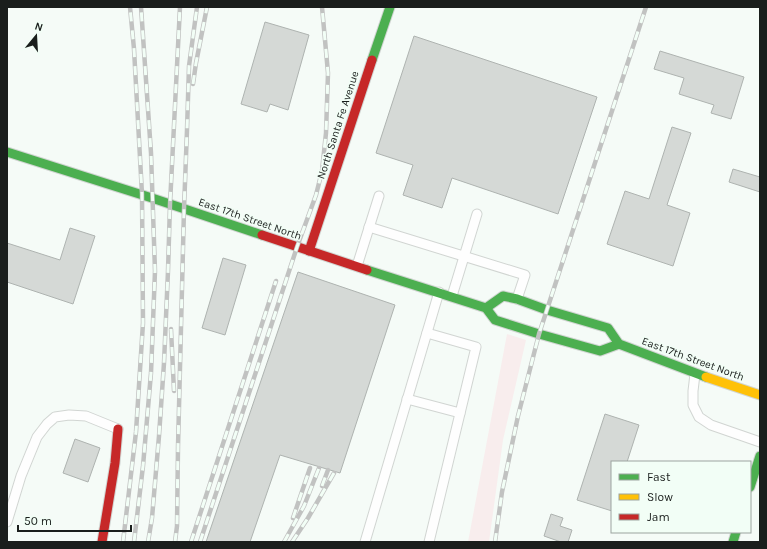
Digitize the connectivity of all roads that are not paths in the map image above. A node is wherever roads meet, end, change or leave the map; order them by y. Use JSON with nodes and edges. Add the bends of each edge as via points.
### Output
{"nodes":[{"id":1,"x":390,"y":7,"type":"edge"},
{"id":2,"x":7,"y":152,"type":"edge"},
{"id":3,"x":379,"y":196,"type":"dead end"},
{"id":4,"x":477,"y":214,"type":"dead end"},
{"id":5,"x":369,"y":227,"type":"junction"},
{"id":6,"x":309,"y":251,"type":"junction"},
{"id":7,"x":464,"y":256,"type":"junction"},
{"id":8,"x":357,"y":266,"type":"junction"},
{"id":9,"x":439,"y":292,"type":"junction"},
{"id":10,"x":452,"y":296,"type":"junction"},
{"id":11,"x":517,"y":299,"type":"junction"},
{"id":12,"x":486,"y":308,"type":"junction"},
{"id":13,"x":427,"y":333,"type":"junction"},
{"id":14,"x":619,"y":344,"type":"junction"},
{"id":15,"x":695,"y":374,"type":"junction"},
{"id":16,"x":760,"y":395,"type":"edge"},
{"id":17,"x":407,"y":399,"type":"junction"},
{"id":18,"x":460,"y":413,"type":"junction"},
{"id":19,"x":118,"y":429,"type":"joint"},
{"id":20,"x":760,"y":442,"type":"edge"},
{"id":21,"x":760,"y":456,"type":"edge"},
{"id":22,"x":751,"y":484,"type":"edge"},
{"id":23,"x":7,"y":522,"type":"edge"},
{"id":24,"x":102,"y":542,"type":"edge"},
{"id":25,"x":365,"y":542,"type":"edge"},
{"id":26,"x":428,"y":542,"type":"edge"}],
"edges":[{"from":1,"to":6,"type":"street","name":"North Santa Fe Avenue"},
{"from":2,"to":6,"type":"street","name":"East 17th Street North"},
{"from":3,"to":5,"type":"lane"},
{"from":4,"to":7,"type":"lane"},
{"from":5,"to":7,"type":"lane"},
{"from":5,"to":8,"type":"lane"},
{"from":6,"to":8,"type":"street","name":"East 17th Street North"},
{"from":7,"to":10,"type":"lane"},
{"from":7,"to":11,"type":"lane","via":[[525,275]]},
{"from":8,"to":9,"type":"street","name":"East 17th Street North"},
{"from":9,"to":10,"type":"street","name":"East 17th Street North"},
{"from":9,"to":13,"type":"lane"},
{"from":10,"to":12,"type":"street","name":"East 17th Street North"},
{"from":11,"to":12,"type":"street","via":[[503,296]]},
{"from":11,"to":14,"type":"street","via":[[608,328]]},
{"from":12,"to":14,"type":"street","name":"East 17th Street North","via":[[495,320],[600,351]]},
{"from":13,"to":17,"type":"lane"},
{"from":13,"to":18,"type":"lane","via":[[476,347]]},
{"from":14,"to":15,"type":"street","name":"East 17th Street North"},
{"from":15,"to":16,"type":"street","name":"East 17th Street North"},
{"from":15,"to":20,"type":"lane","via":[[693,405],[700,417],[711,425]]},
{"from":17,"to":18,"type":"lane"},
{"from":17,"to":25,"type":"lane"},
{"from":18,"to":26,"type":"lane"},
{"from":19,"to":23,"type":"lane","via":[[86,416],[55,417],[46,424],[37,436]]},
{"from":19,"to":24,"type":"street"},
{"from":21,"to":22,"type":"street"}]}
